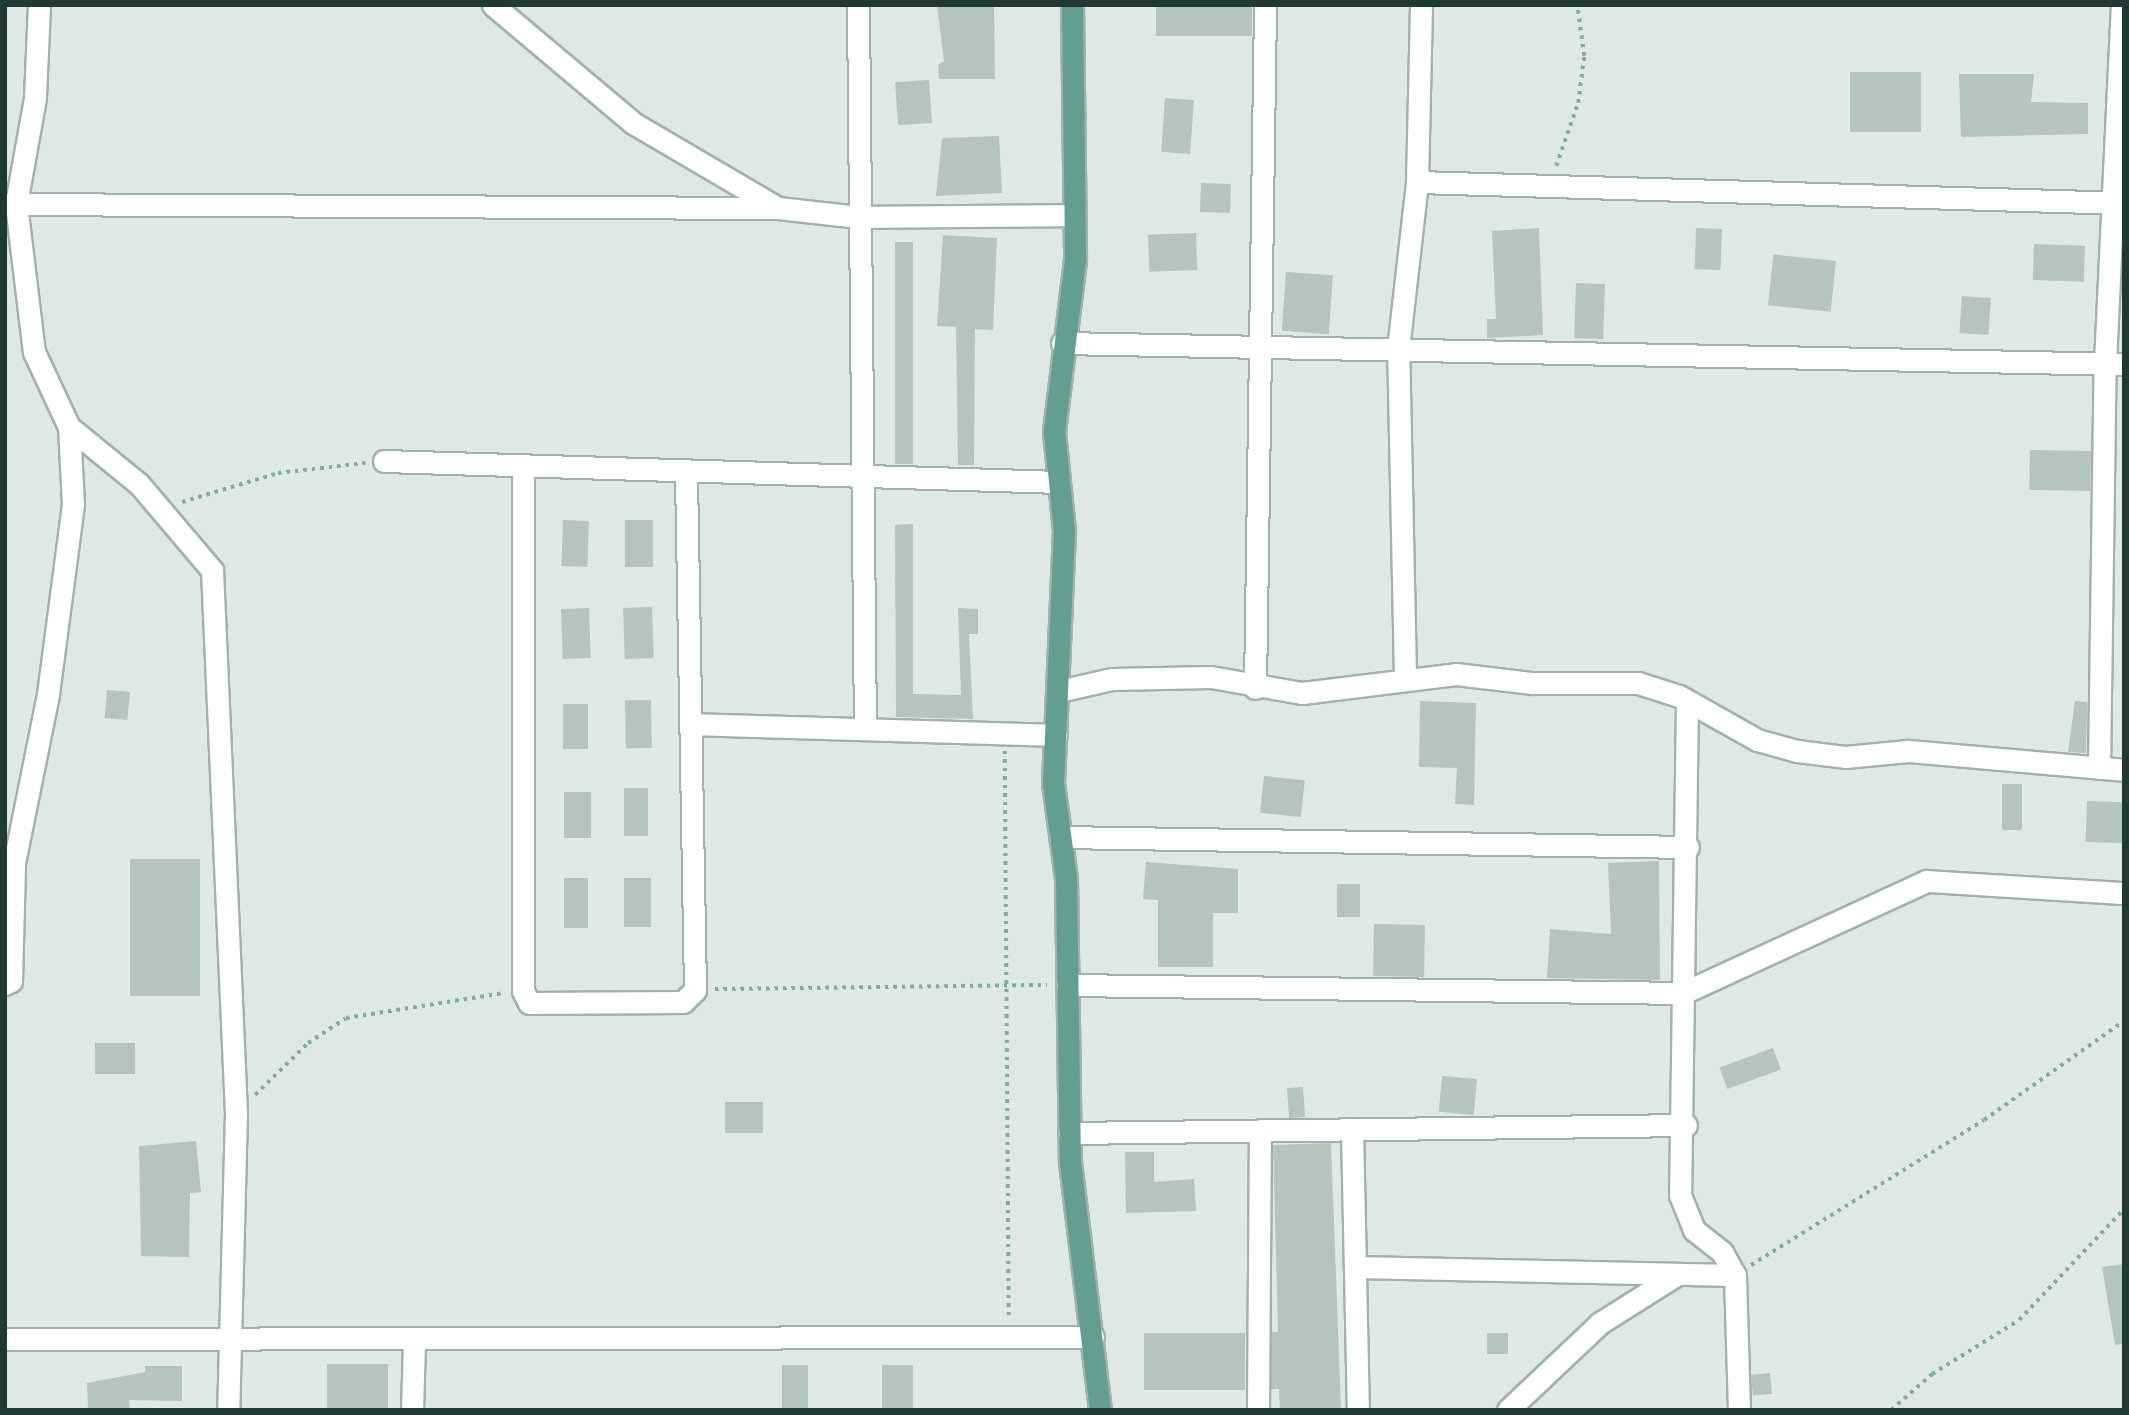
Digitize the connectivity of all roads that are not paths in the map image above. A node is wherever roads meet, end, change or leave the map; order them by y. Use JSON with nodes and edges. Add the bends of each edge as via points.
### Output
{"nodes":[{"id":1,"x":39,"y":5,"type":"edge"},
{"id":2,"x":493,"y":5,"type":"edge"},
{"id":3,"x":858,"y":5,"type":"edge"},
{"id":4,"x":1072,"y":5,"type":"edge"},
{"id":5,"x":1265,"y":5,"type":"edge"},
{"id":6,"x":1421,"y":5,"type":"edge"},
{"id":7,"x":2122,"y":5,"type":"edge"},
{"id":8,"x":1417,"y":182,"type":"junction"},
{"id":9,"x":2117,"y":203,"type":"edge"},
{"id":10,"x":11,"y":204,"type":"edge"},
{"id":11,"x":778,"y":208,"type":"junction"},
{"id":12,"x":1074,"y":215,"type":"junction"},
{"id":13,"x":858,"y":217,"type":"junction"},
{"id":14,"x":1062,"y":343,"type":"junction"},
{"id":15,"x":1259,"y":346,"type":"junction"},
{"id":16,"x":1398,"y":349,"type":"junction"},
{"id":17,"x":2114,"y":364,"type":"edge"},
{"id":18,"x":69,"y":428,"type":"junction"},
{"id":19,"x":384,"y":461,"type":"road end"},
{"id":20,"x":523,"y":466,"type":"junction"},
{"id":21,"x":686,"y":472,"type":"junction"},
{"id":22,"x":865,"y":478,"type":"junction"},
{"id":23,"x":1059,"y":482,"type":"junction"},
{"id":24,"x":1405,"y":676,"type":"junction"},
{"id":25,"x":1255,"y":688,"type":"junction"},
{"id":26,"x":1059,"y":691,"type":"junction"},
{"id":27,"x":1687,"y":701,"type":"junction"},
{"id":28,"x":691,"y":724,"type":"junction"},
{"id":29,"x":865,"y":729,"type":"junction"},
{"id":30,"x":1056,"y":735,"type":"junction"},
{"id":31,"x":2099,"y":768,"type":"junction"},
{"id":32,"x":2124,"y":769,"type":"edge"},
{"id":33,"x":1060,"y":837,"type":"junction"},
{"id":34,"x":1688,"y":847,"type":"junction"},
{"id":35,"x":2124,"y":893,"type":"edge"},
{"id":36,"x":5,"y":984,"type":"edge"},
{"id":37,"x":1067,"y":985,"type":"junction"},
{"id":38,"x":1683,"y":993,"type":"junction"},
{"id":39,"x":1686,"y":1125,"type":"junction"},
{"id":40,"x":1352,"y":1129,"type":"junction"},
{"id":41,"x":1260,"y":1130,"type":"junction"},
{"id":42,"x":1069,"y":1133,"type":"junction"},
{"id":43,"x":1355,"y":1267,"type":"junction"},
{"id":44,"x":1676,"y":1275,"type":"junction"},
{"id":45,"x":1735,"y":1275,"type":"junction"},
{"id":46,"x":1093,"y":1337,"type":"junction"},
{"id":47,"x":5,"y":1339,"type":"edge"},
{"id":48,"x":229,"y":1339,"type":"junction"},
{"id":49,"x":414,"y":1342,"type":"junction"},
{"id":50,"x":228,"y":1410,"type":"edge"},
{"id":51,"x":412,"y":1410,"type":"edge"},
{"id":52,"x":1100,"y":1410,"type":"edge"},
{"id":53,"x":1258,"y":1410,"type":"edge"},
{"id":54,"x":1358,"y":1410,"type":"edge"},
{"id":55,"x":1507,"y":1410,"type":"edge"},
{"id":56,"x":1739,"y":1410,"type":"edge"}],
"edges":[{"from":1,"to":10,"type":"street","via":[[34,98]]},
{"from":2,"to":11,"type":"street","via":[[633,123]]},
{"from":3,"to":13,"type":"street"},
{"from":4,"to":12,"type":"main road"},
{"from":5,"to":15,"type":"street"},
{"from":6,"to":8,"type":"street"},
{"from":7,"to":9,"type":"street"},
{"from":8,"to":9,"type":"street"},
{"from":8,"to":16,"type":"street"},
{"from":9,"to":17,"type":"street"},
{"from":10,"to":11,"type":"street"},
{"from":10,"to":18,"type":"street","via":[[34,352]]},
{"from":11,"to":13,"type":"street"},
{"from":12,"to":13,"type":"street"},
{"from":12,"to":14,"type":"main road"},
{"from":13,"to":22,"type":"street"},
{"from":14,"to":15,"type":"street"},
{"from":14,"to":23,"type":"main road","via":[[1054,432]]},
{"from":15,"to":16,"type":"street"},
{"from":15,"to":25,"type":"street"},
{"from":16,"to":17,"type":"street"},
{"from":16,"to":24,"type":"street"},
{"from":17,"to":31,"type":"street"},
{"from":18,"to":36,"type":"street","via":[[73,505],[50,682],[15,853],[11,981]]},
{"from":18,"to":48,"type":"street","via":[[163,511],[212,570],[236,1113]]},
{"from":19,"to":20,"type":"street"},
{"from":20,"to":21,"type":"street"},
{"from":20,"to":28,"type":"street","via":[[523,991],[529,1003],[683,1002],[695,990]]},
{"from":21,"to":22,"type":"street"},
{"from":21,"to":28,"type":"street"},
{"from":22,"to":23,"type":"street"},
{"from":22,"to":29,"type":"street"},
{"from":23,"to":26,"type":"main road"},
{"from":24,"to":25,"type":"street","via":[[1302,693]]},
{"from":24,"to":27,"type":"street","via":[[1638,683]]},
{"from":25,"to":26,"type":"street","via":[[1198,677],[1112,679]]},
{"from":26,"to":30,"type":"main road"},
{"from":27,"to":31,"type":"street","via":[[1757,740],[1797,751],[1845,757],[1908,751]]},
{"from":27,"to":34,"type":"street"},
{"from":28,"to":29,"type":"street"},
{"from":29,"to":30,"type":"street"},
{"from":30,"to":33,"type":"main road","via":[[1053,783]]},
{"from":31,"to":32,"type":"street"},
{"from":33,"to":34,"type":"street"},
{"from":33,"to":37,"type":"main road"},
{"from":34,"to":38,"type":"street"},
{"from":35,"to":38,"type":"street","via":[[1927,881]]},
{"from":37,"to":38,"type":"street"},
{"from":37,"to":42,"type":"main road"},
{"from":38,"to":39,"type":"street"},
{"from":39,"to":40,"type":"street"},
{"from":39,"to":45,"type":"street","via":[[1680,1195],[1694,1230],[1722,1252]]},
{"from":40,"to":41,"type":"street"},
{"from":40,"to":43,"type":"street"},
{"from":41,"to":42,"type":"street"},
{"from":41,"to":53,"type":"street"},
{"from":42,"to":46,"type":"main road"},
{"from":43,"to":44,"type":"street"},
{"from":43,"to":54,"type":"street"},
{"from":44,"to":45,"type":"street"},
{"from":44,"to":55,"type":"street","via":[[1600,1323]]},
{"from":45,"to":56,"type":"street"},
{"from":46,"to":49,"type":"street"},
{"from":46,"to":52,"type":"main road"},
{"from":47,"to":48,"type":"street"},
{"from":48,"to":49,"type":"street"},
{"from":48,"to":50,"type":"street"},
{"from":49,"to":51,"type":"street"}]}
